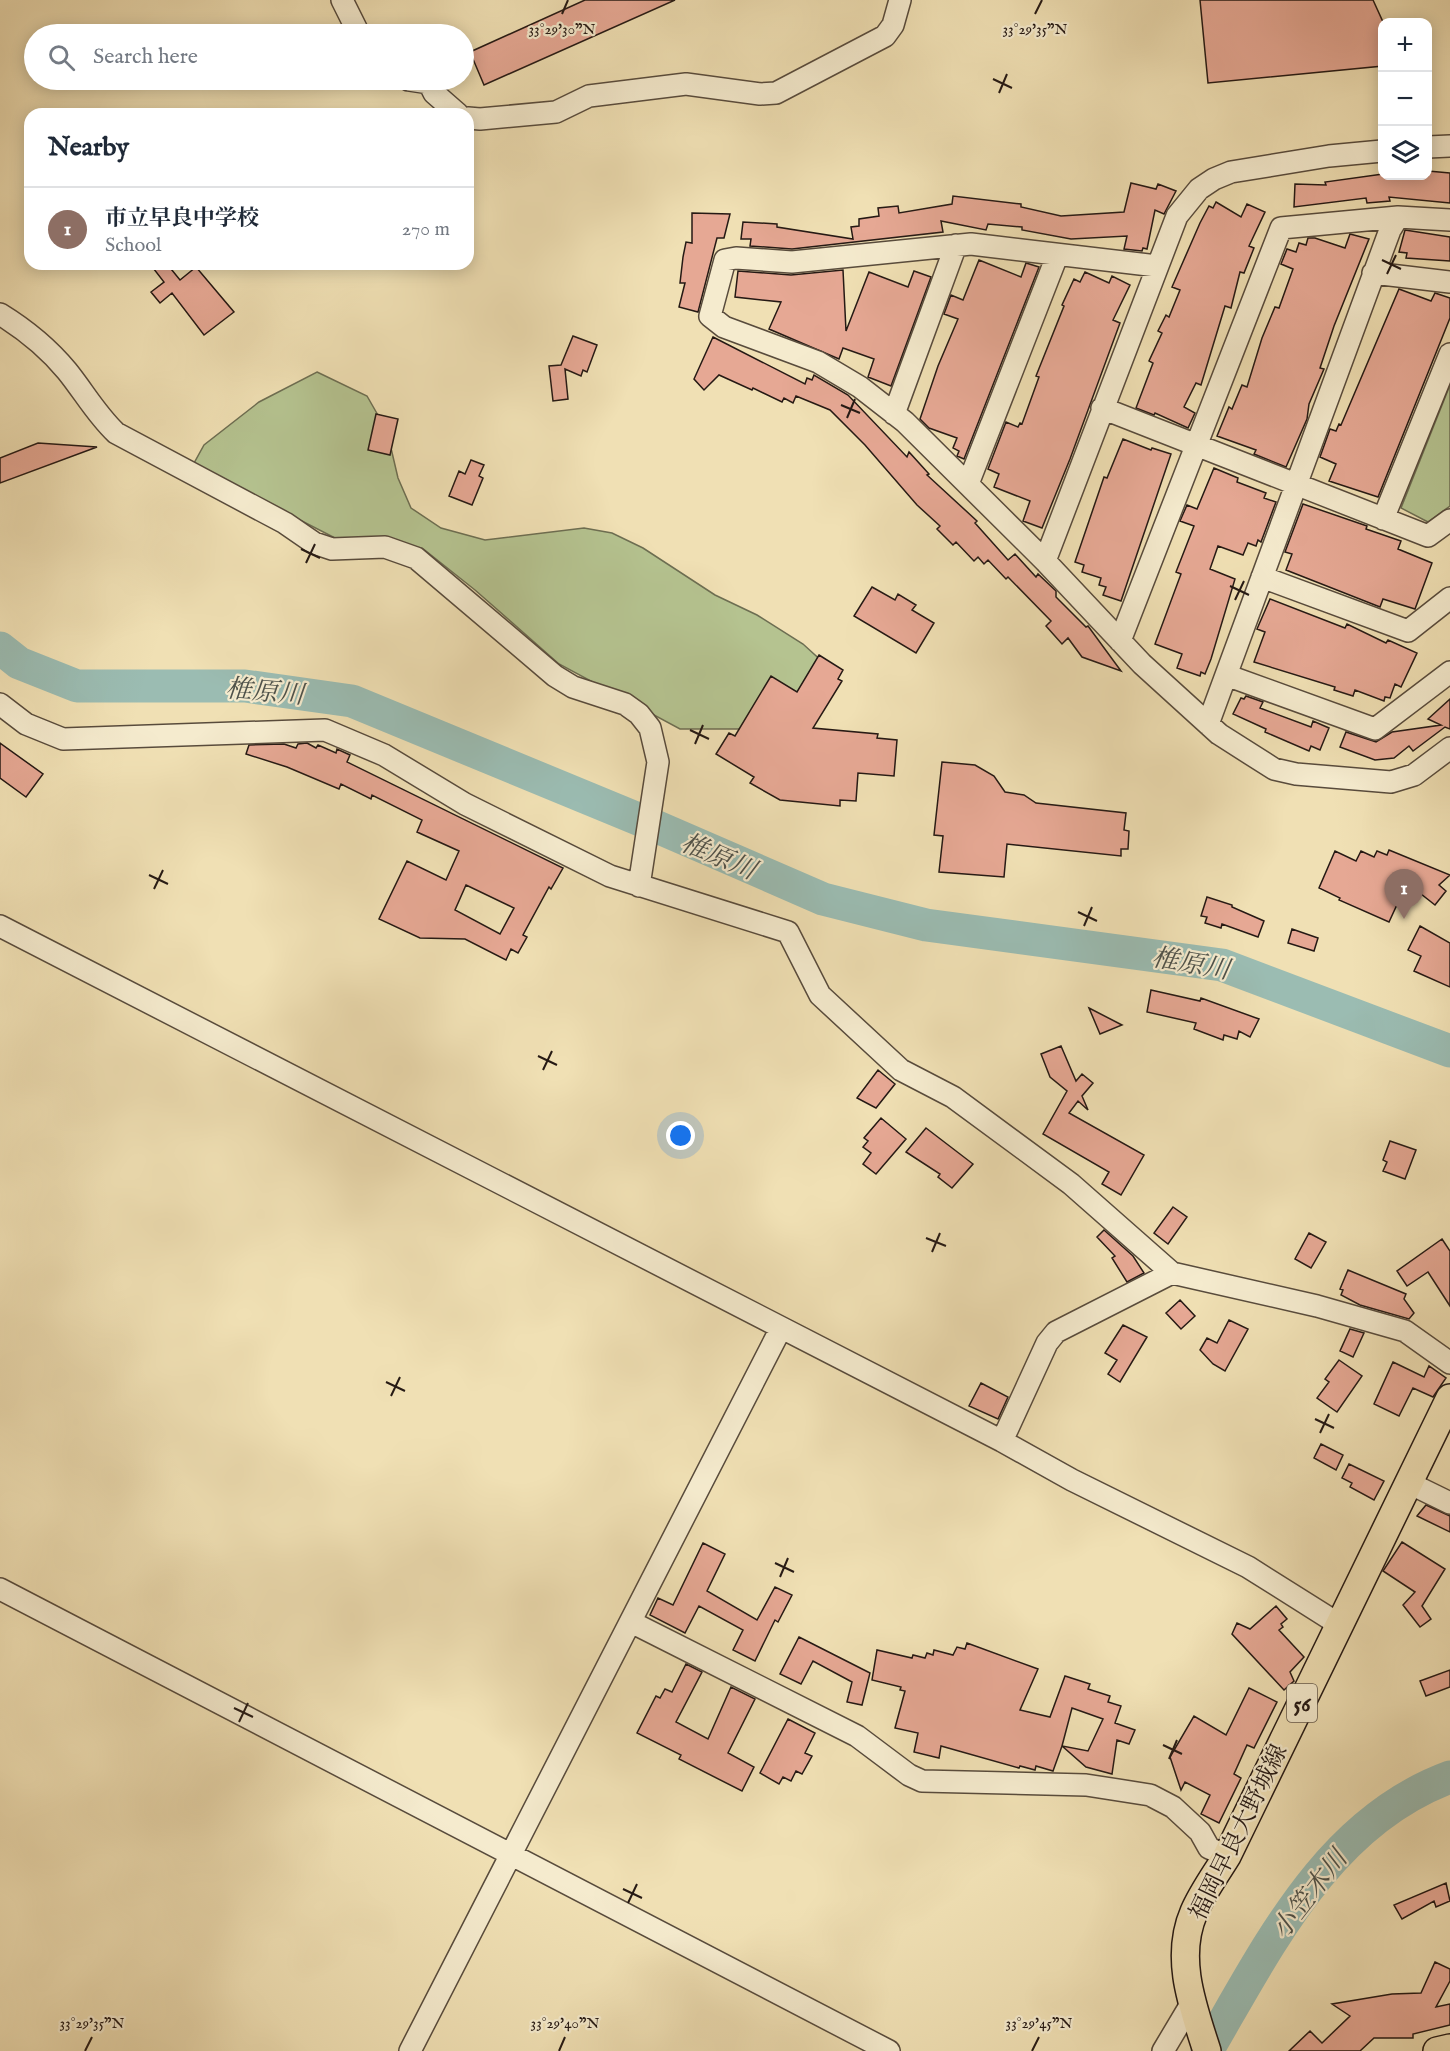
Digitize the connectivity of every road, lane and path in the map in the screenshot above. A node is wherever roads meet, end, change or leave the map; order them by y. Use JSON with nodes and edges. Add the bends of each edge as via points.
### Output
{"nodes":[{"id":1,"x":342,"y":0,"type":"edge"},
{"id":2,"x":900,"y":0,"type":"edge"},
{"id":3,"x":354,"y":24,"type":"edge"},
{"id":4,"x":432,"y":90,"type":"edge"},
{"id":5,"x":451,"y":108,"type":"edge"},
{"id":6,"x":474,"y":118,"type":"edge"},
{"id":7,"x":1450,"y":146,"type":"edge"},
{"id":8,"x":1432,"y":147,"type":"edge"},
{"id":9,"x":1378,"y":151,"type":"edge"},
{"id":10,"x":1398,"y":216,"type":"junction"},
{"id":11,"x":1450,"y":220,"type":"edge"},
{"id":12,"x":956,"y":246,"type":"junction"},
{"id":13,"x":1057,"y":256,"type":"junction"},
{"id":14,"x":1157,"y":266,"type":"junction"},
{"id":15,"x":1373,"y":273,"type":"junction"},
{"id":16,"x":1450,"y":282,"type":"edge"},
{"id":17,"x":0,"y":314,"type":"edge"},
{"id":18,"x":1450,"y":354,"type":"edge"},
{"id":19,"x":1102,"y":408,"type":"junction"},
{"id":20,"x":894,"y":414,"type":"junction"},
{"id":21,"x":1196,"y":446,"type":"junction"},
{"id":22,"x":968,"y":484,"type":"junction"},
{"id":23,"x":1295,"y":485,"type":"junction"},
{"id":24,"x":1383,"y":519,"type":"junction"},
{"id":25,"x":1450,"y":520,"type":"edge"},
{"id":26,"x":1045,"y":561,"type":"junction"},
{"id":27,"x":1262,"y":577,"type":"junction"},
{"id":28,"x":1450,"y":598,"type":"edge"},
{"id":29,"x":1120,"y":641,"type":"junction"},
{"id":30,"x":1450,"y":672,"type":"edge"},
{"id":31,"x":1226,"y":675,"type":"junction"},
{"id":32,"x":0,"y":704,"type":"edge"},
{"id":33,"x":1208,"y":724,"type":"junction"},
{"id":34,"x":1450,"y":748,"type":"edge"},
{"id":35,"x":639,"y":886,"type":"junction"},
{"id":36,"x":0,"y":926,"type":"edge"},
{"id":37,"x":1172,"y":1273,"type":"junction"},
{"id":38,"x":780,"y":1330,"type":"junction"},
{"id":39,"x":1450,"y":1363,"type":"edge"},
{"id":40,"x":1450,"y":1398,"type":"edge"},
{"id":41,"x":1002,"y":1441,"type":"junction"},
{"id":42,"x":1409,"y":1483,"type":"junction"},
{"id":43,"x":1450,"y":1503,"type":"edge"},
{"id":44,"x":0,"y":1589,"type":"edge"},
{"id":45,"x":631,"y":1622,"type":"junction"},
{"id":46,"x":1340,"y":1625,"type":"junction"},
{"id":47,"x":512,"y":1854,"type":"junction"},
{"id":48,"x":1227,"y":1856,"type":"junction"},
{"id":49,"x":1193,"y":2009,"type":"junction"},
{"id":50,"x":1450,"y":2048,"type":"edge"},
{"id":51,"x":410,"y":2051,"type":"edge"},
{"id":52,"x":889,"y":2051,"type":"edge"},
{"id":53,"x":1163,"y":2051,"type":"edge"},
{"id":54,"x":1207,"y":2051,"type":"edge"},
{"id":55,"x":1437,"y":2051,"type":"edge"}],
"edges":[{"from":1,"to":3,"type":"street"},
{"from":2,"to":6,"type":"street","via":[[893,25],[885,36],[776,93],[686,84],[589,96],[556,112]]},
{"from":4,"to":5,"type":"street"},
{"from":7,"to":8,"type":"street"},
{"from":9,"to":14,"type":"street","via":[[1318,157],[1231,172],[1214,179],[1186,201]]},
{"from":10,"to":11,"type":"street"},
{"from":10,"to":15,"type":"street"},
{"from":10,"to":21,"type":"street","via":[[1281,228]]},
{"from":12,"to":13,"type":"street","via":[[971,244]]},
{"from":12,"to":20,"type":"street"},
{"from":12,"to":20,"type":"street","via":[[792,262],[725,260],[710,316],[724,327],[818,362],[860,387]]},
{"from":13,"to":14,"type":"street"},
{"from":13,"to":22,"type":"street"},
{"from":14,"to":19,"type":"street"},
{"from":15,"to":16,"type":"street"},
{"from":15,"to":23,"type":"street"},
{"from":17,"to":35,"type":"street","via":[[29,332],[66,370],[116,433],[285,523],[314,543],[332,549],[384,547],[416,558],[555,676],[573,687],[625,704],[639,714],[650,728],[658,762]]},
{"from":18,"to":24,"type":"street"},
{"from":19,"to":21,"type":"street"},
{"from":19,"to":26,"type":"street"},
{"from":20,"to":22,"type":"street"},
{"from":21,"to":23,"type":"street"},
{"from":21,"to":29,"type":"street"},
{"from":22,"to":26,"type":"street"},
{"from":23,"to":24,"type":"street"},
{"from":23,"to":27,"type":"street"},
{"from":24,"to":25,"type":"street","via":[[1428,536]]},
{"from":26,"to":29,"type":"street"},
{"from":27,"to":28,"type":"street","via":[[1408,631]]},
{"from":27,"to":31,"type":"street"},
{"from":29,"to":33,"type":"street"},
{"from":30,"to":31,"type":"street","via":[[1375,729]]},
{"from":31,"to":33,"type":"street"},
{"from":32,"to":35,"type":"street","via":[[26,724],[63,739],[325,730],[384,755],[465,804],[600,871]]},
{"from":33,"to":34,"type":"street","via":[[1274,769],[1296,774],[1391,782],[1414,775]]},
{"from":35,"to":37,"type":"street","via":[[788,932],[820,995],[901,1070],[953,1097],[1062,1178]]},
{"from":36,"to":38,"type":"street"},
{"from":37,"to":39,"type":"street","via":[[1317,1306],[1405,1331]]},
{"from":37,"to":41,"type":"street","via":[[1056,1332],[1047,1343]]},
{"from":38,"to":41,"type":"street"},
{"from":38,"to":45,"type":"street"},
{"from":40,"to":42,"type":"main road","name":"福岡早良大野城線","number":"56"},
{"from":41,"to":46,"type":"street","via":[[1248,1567]]},
{"from":42,"to":43,"type":"street"},
{"from":42,"to":46,"type":"main road","name":"福岡早良大野城線","number":"56"},
{"from":44,"to":47,"type":"street"},
{"from":45,"to":47,"type":"street"},
{"from":45,"to":48,"type":"street","via":[[857,1736],[909,1775],[922,1780],[1086,1785],[1150,1794],[1173,1807],[1200,1832],[1209,1848]]},
{"from":46,"to":48,"type":"main road","name":"福岡早良大野城線","number":"56"},
{"from":47,"to":51,"type":"street"},
{"from":47,"to":52,"type":"street"},
{"from":48,"to":49,"type":"main road","name":"福岡早良大野城線","number":"56","via":[[1193,1913],[1185,1975]]},
{"from":49,"to":53,"type":"street"},
{"from":49,"to":54,"type":"main road","number":"56"},
{"from":50,"to":55,"type":"main road"}]}
